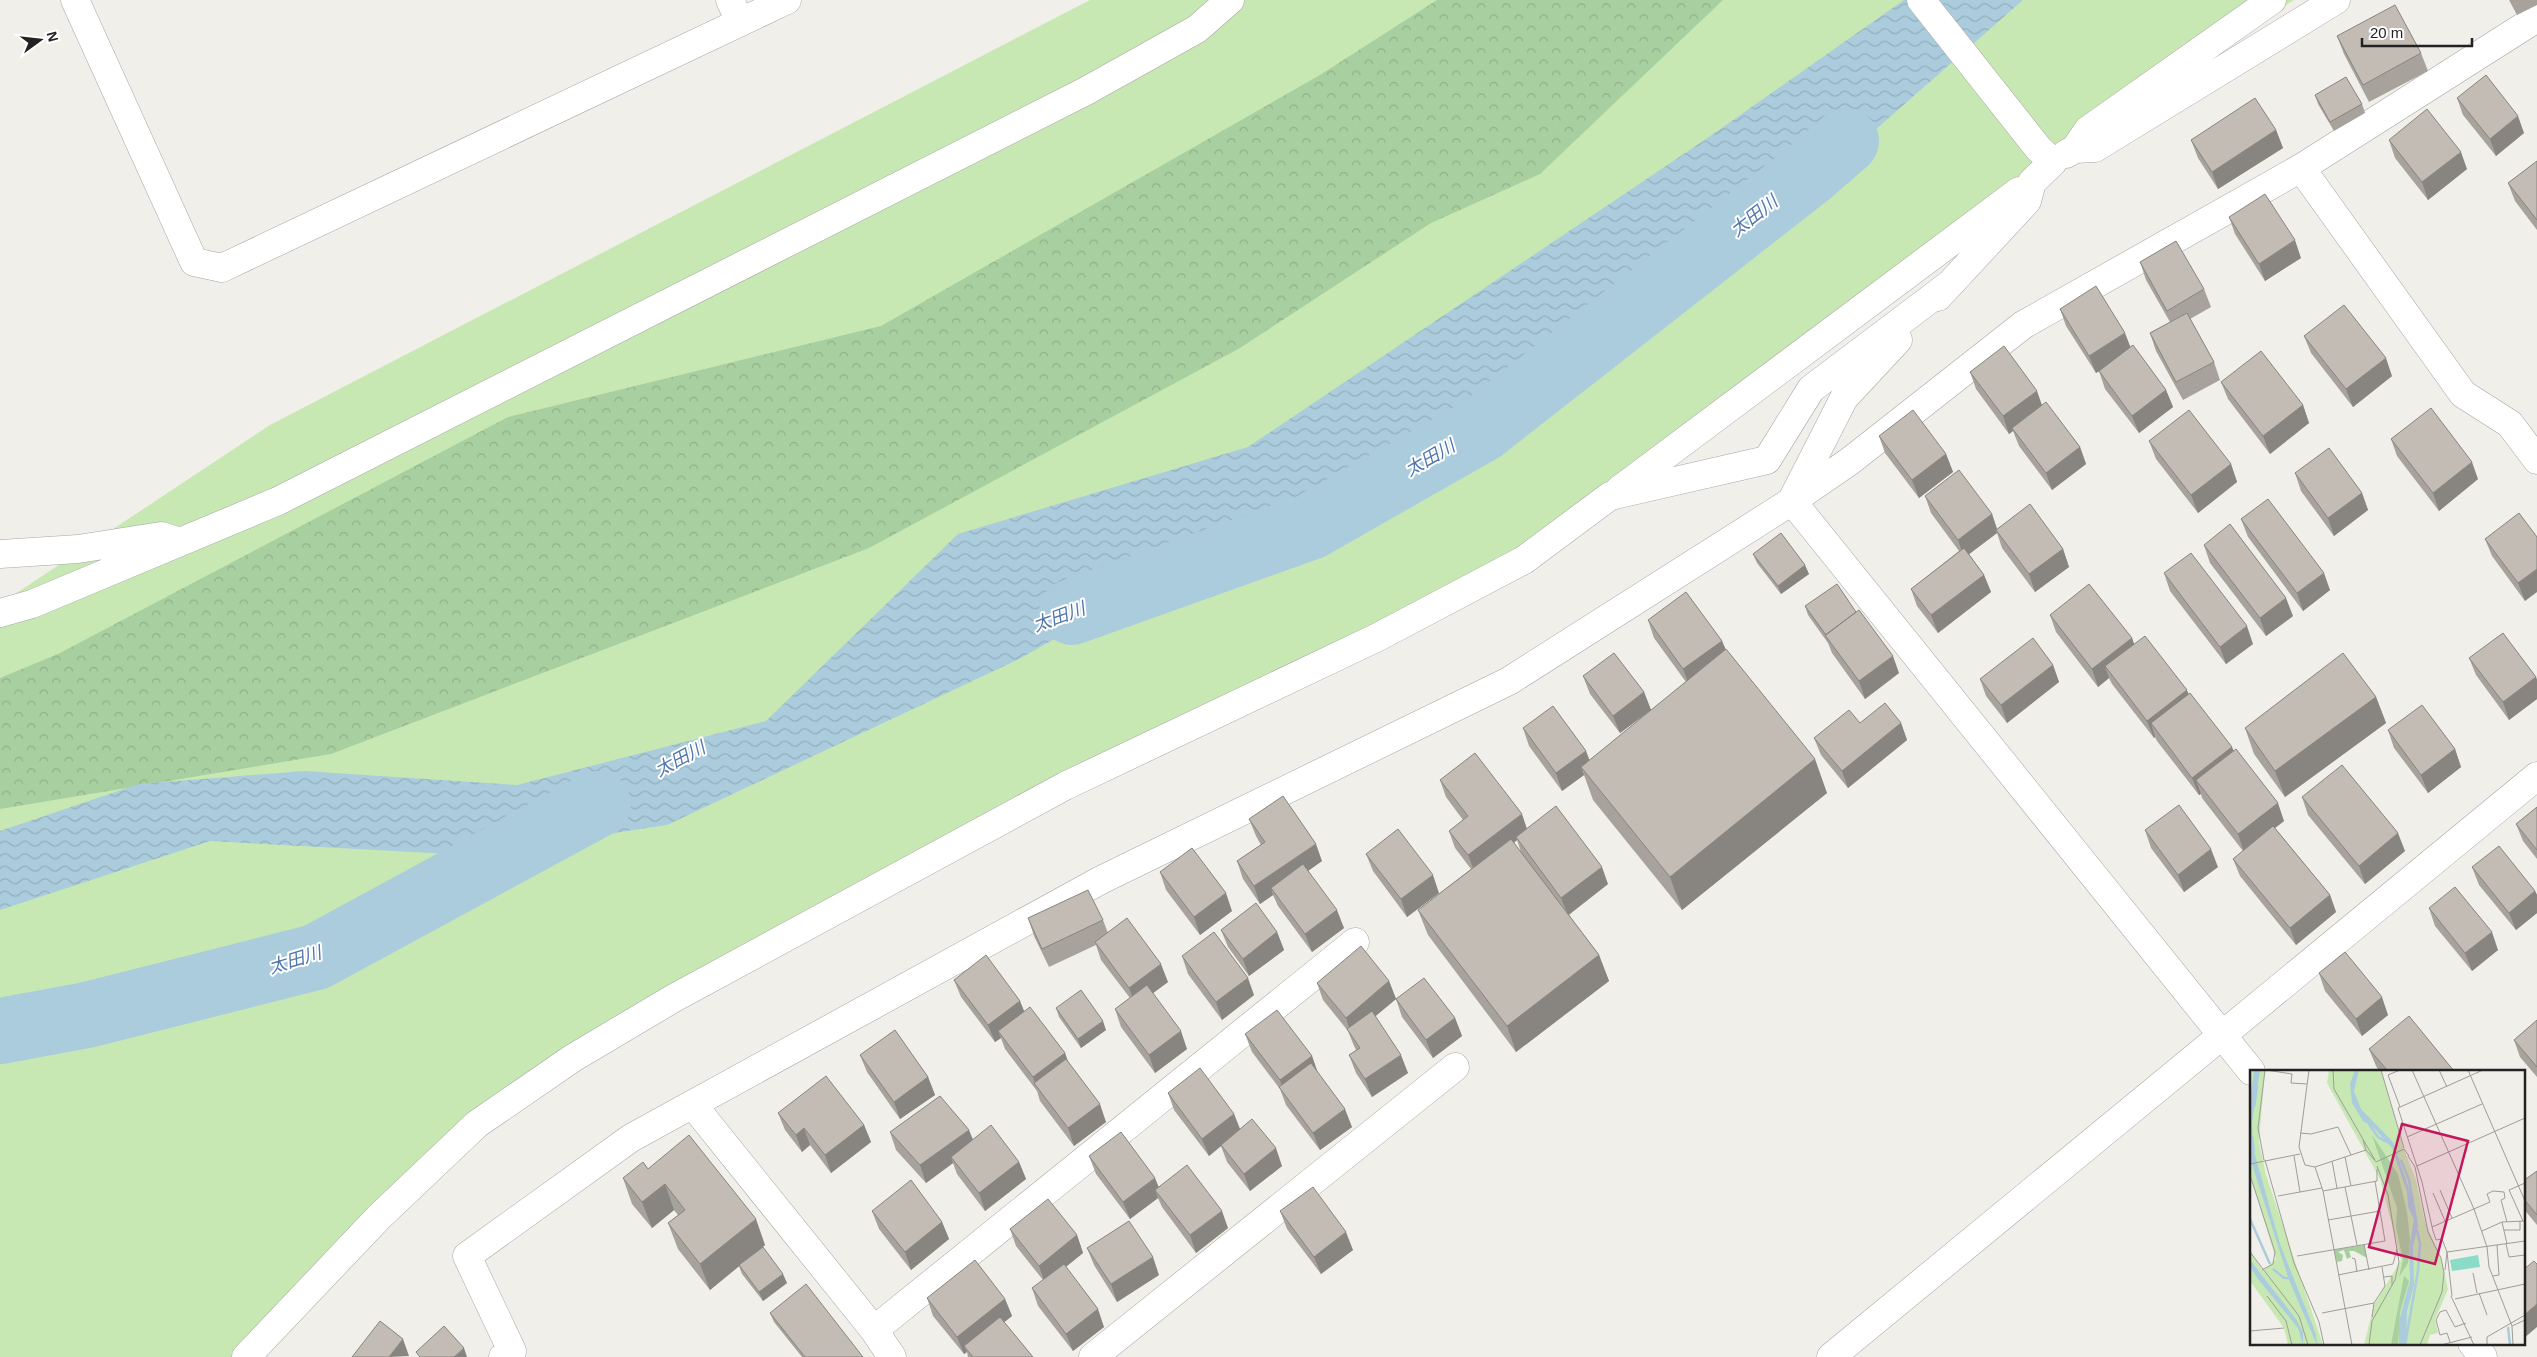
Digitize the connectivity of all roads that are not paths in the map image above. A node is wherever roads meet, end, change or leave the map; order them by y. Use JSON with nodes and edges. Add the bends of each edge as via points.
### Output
{"nodes":[{"id":1,"x":75,"y":0,"type":"edge"},
{"id":2,"x":787,"y":0,"type":"edge"},
{"id":3,"x":1230,"y":0,"type":"edge"},
{"id":4,"x":1922,"y":0,"type":"edge"},
{"id":5,"x":2272,"y":0,"type":"edge"},
{"id":6,"x":2336,"y":0,"type":"edge"},
{"id":7,"x":735,"y":11,"type":"edge"},
{"id":8,"x":2537,"y":18,"type":"edge"},
{"id":9,"x":2056,"y":153,"type":"junction"},
{"id":10,"x":2301,"y":168,"type":"junction"},
{"id":11,"x":2032,"y":182,"type":"junction"},
{"id":12,"x":1950,"y":284,"type":"junction"},
{"id":13,"x":2537,"y":460,"type":"edge"},
{"id":14,"x":1610,"y":496,"type":"junction"},
{"id":15,"x":1792,"y":501,"type":"junction"},
{"id":16,"x":178,"y":542,"type":"junction"},
{"id":17,"x":0,"y":554,"type":"edge"},
{"id":18,"x":0,"y":613,"type":"edge"},
{"id":19,"x":2537,"y":776,"type":"edge"},
{"id":20,"x":1355,"y":942,"type":"dead end"},
{"id":21,"x":2221,"y":1034,"type":"junction"},
{"id":22,"x":1455,"y":1067,"type":"dead end"},
{"id":23,"x":2250,"y":1070,"type":"edge"},
{"id":24,"x":692,"y":1105,"type":"junction"},
{"id":25,"x":874,"y":1330,"type":"junction"},
{"id":26,"x":2473,"y":1344,"type":"edge"},
{"id":27,"x":246,"y":1357,"type":"edge"},
{"id":28,"x":503,"y":1357,"type":"edge"},
{"id":29,"x":892,"y":1357,"type":"edge"},
{"id":30,"x":1093,"y":1357,"type":"edge"},
{"id":31,"x":1831,"y":1357,"type":"edge"},
{"id":32,"x":2483,"y":1357,"type":"edge"}],
"edges":[{"from":1,"to":7,"type":"street","via":[[194,262],[222,268]]},
{"from":2,"to":7,"type":"street"},
{"from":3,"to":16,"type":"street","via":[[1198,29],[1086,91],[278,502]]},
{"from":4,"to":9,"type":"street"},
{"from":5,"to":9,"type":"street"},
{"from":6,"to":9,"type":"street","via":[[2095,148]]},
{"from":8,"to":10,"type":"street"},
{"from":9,"to":11,"type":"street"},
{"from":10,"to":13,"type":"street","via":[[2463,394],[2510,424]]},
{"from":10,"to":15,"type":"street","via":[[2023,325],[1850,461]]},
{"from":11,"to":12,"type":"street","via":[[2027,201]]},
{"from":11,"to":14,"type":"street"},
{"from":12,"to":14,"type":"street","via":[[1811,390],[1767,460]]},
{"from":12,"to":15,"type":"street","via":[[1844,398]]},
{"from":14,"to":27,"type":"street","via":[[1524,560],[1378,637],[1065,786],[674,998],[573,1058],[477,1124],[379,1218]]},
{"from":15,"to":21,"type":"street"},
{"from":15,"to":24,"type":"street","via":[[1509,681],[1101,880]]},
{"from":16,"to":17,"type":"street","via":[[161,536],[78,550]]},
{"from":16,"to":18,"type":"street","via":[[32,604]]},
{"from":19,"to":21,"type":"street"},
{"from":20,"to":25,"type":"street"},
{"from":21,"to":23,"type":"street"},
{"from":21,"to":31,"type":"street"},
{"from":22,"to":30,"type":"street"},
{"from":24,"to":25,"type":"street"},
{"from":24,"to":28,"type":"street","via":[[632,1138],[467,1256],[512,1351]]},
{"from":25,"to":29,"type":"street"},
{"from":26,"to":32,"type":"street"}]}
